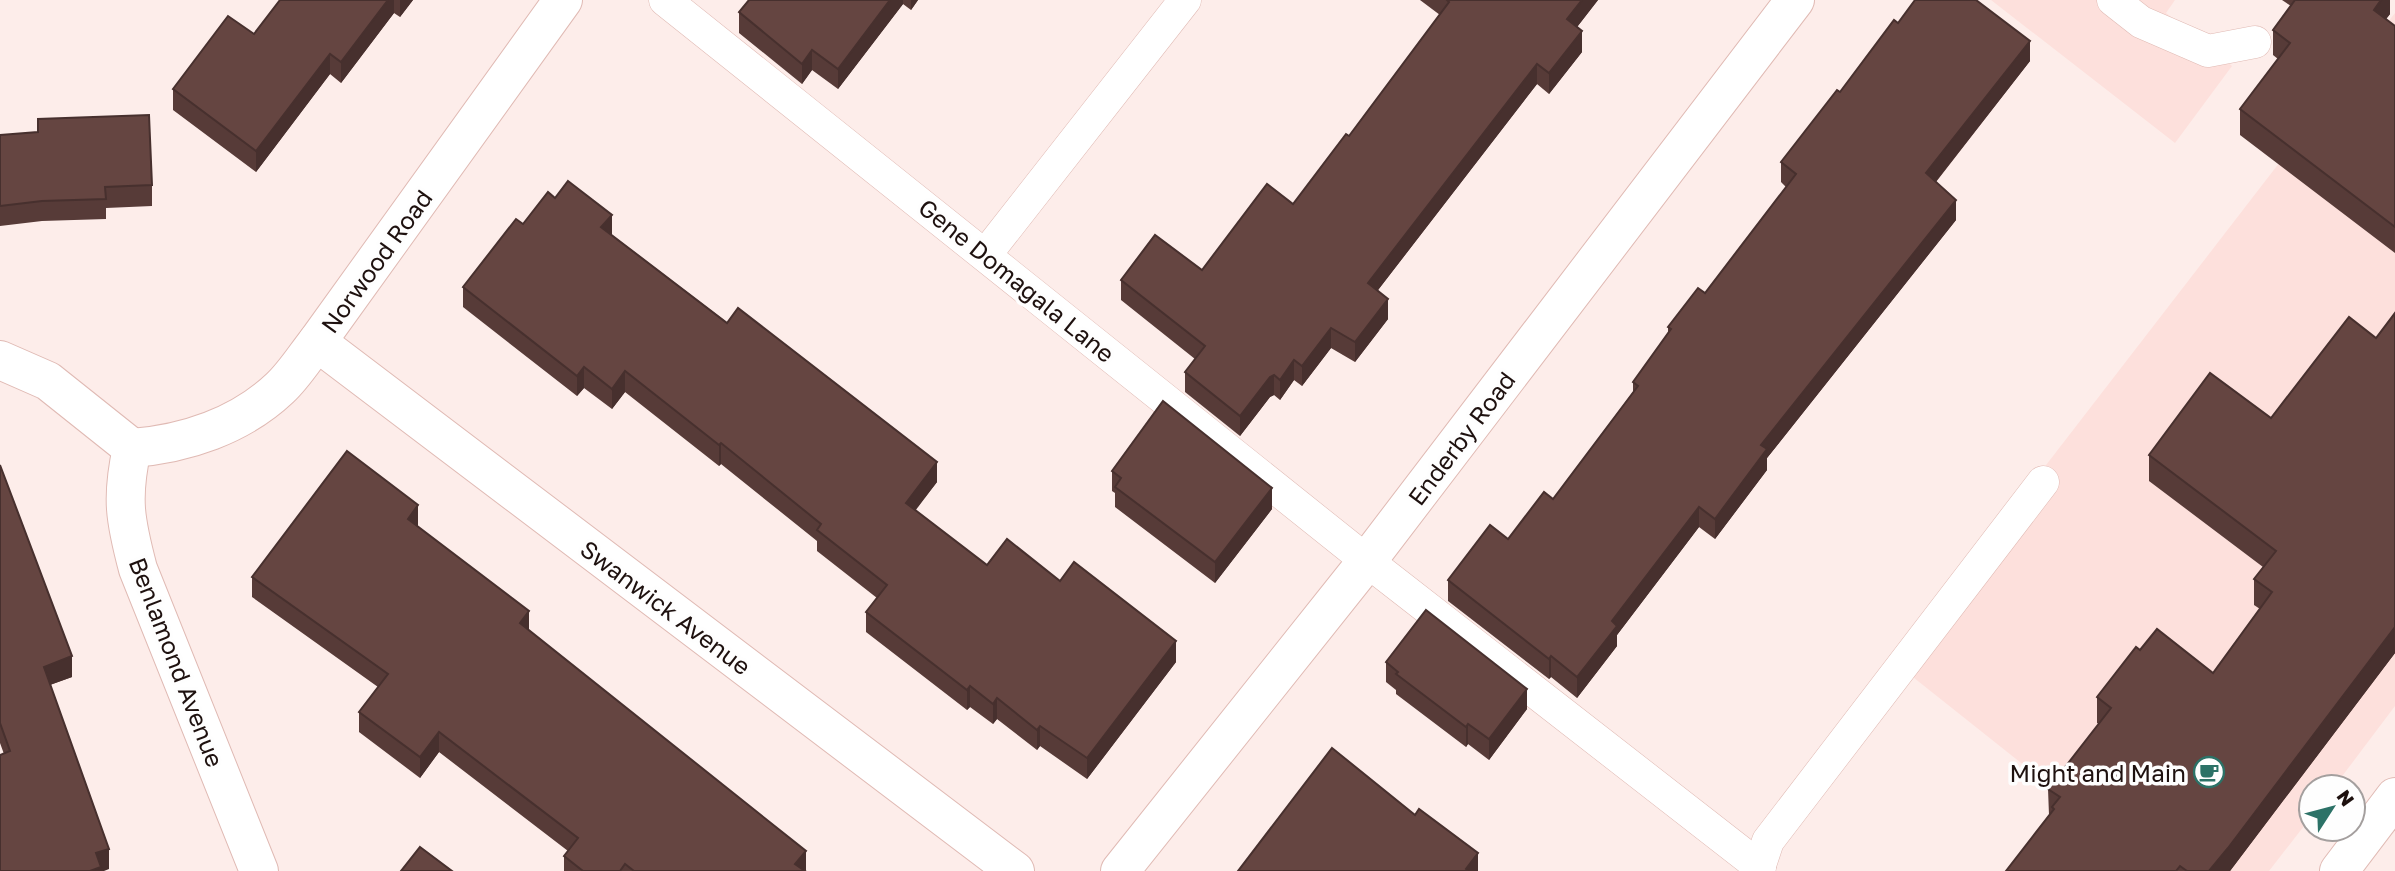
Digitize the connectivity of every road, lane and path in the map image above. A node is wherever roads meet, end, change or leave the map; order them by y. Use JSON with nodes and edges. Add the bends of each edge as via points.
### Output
{"nodes":[{"id":1,"x":564,"y":0,"type":"edge"},
{"id":2,"x":665,"y":0,"type":"edge"},
{"id":3,"x":1185,"y":0,"type":"edge"},
{"id":4,"x":1795,"y":0,"type":"edge"},
{"id":5,"x":2113,"y":0,"type":"edge"},
{"id":6,"x":2255,"y":42,"type":"dead end"},
{"id":7,"x":986,"y":254,"type":"junction"},
{"id":8,"x":317,"y":342,"type":"junction"},
{"id":9,"x":0,"y":360,"type":"edge"},
{"id":10,"x":132,"y":447,"type":"junction"},
{"id":11,"x":2043,"y":482,"type":"dead end"},
{"id":12,"x":1367,"y":561,"type":"junction"},
{"id":13,"x":2395,"y":797,"type":"edge"},
{"id":14,"x":1759,"y":869,"type":"edge"},
{"id":15,"x":259,"y":871,"type":"edge"},
{"id":16,"x":1015,"y":871,"type":"edge"},
{"id":17,"x":1120,"y":871,"type":"edge"},
{"id":18,"x":2339,"y":871,"type":"edge"}],
"edges":[{"from":1,"to":8,"type":"street","name":"Norwood Road"},
{"from":2,"to":7,"type":"lane","name":"Gene Domagala Lane"},
{"from":3,"to":7,"type":"lane"},
{"from":4,"to":12,"type":"street","name":"Enderby Road"},
{"from":5,"to":6,"type":"lane","via":[[2141,22],[2208,51]]},
{"from":7,"to":12,"type":"lane","name":"Gene Domagala Lane"},
{"from":8,"to":10,"type":"street","name":"Norwood Road","via":[[280,389],[244,414],[197,436],[166,445]]},
{"from":8,"to":16,"type":"street","name":"Swanwick Avenue"},
{"from":9,"to":10,"type":"street","via":[[48,381]]},
{"from":10,"to":15,"type":"street","name":"Benlamond Avenue","via":[[124,482],[125,519],[138,569]]},
{"from":11,"to":14,"type":"lane","via":[[1768,841]]},
{"from":12,"to":14,"type":"lane","name":"Gene Domagala Lane"},
{"from":12,"to":17,"type":"street","name":"Enderby Road"},
{"from":13,"to":18,"type":"street"}]}
